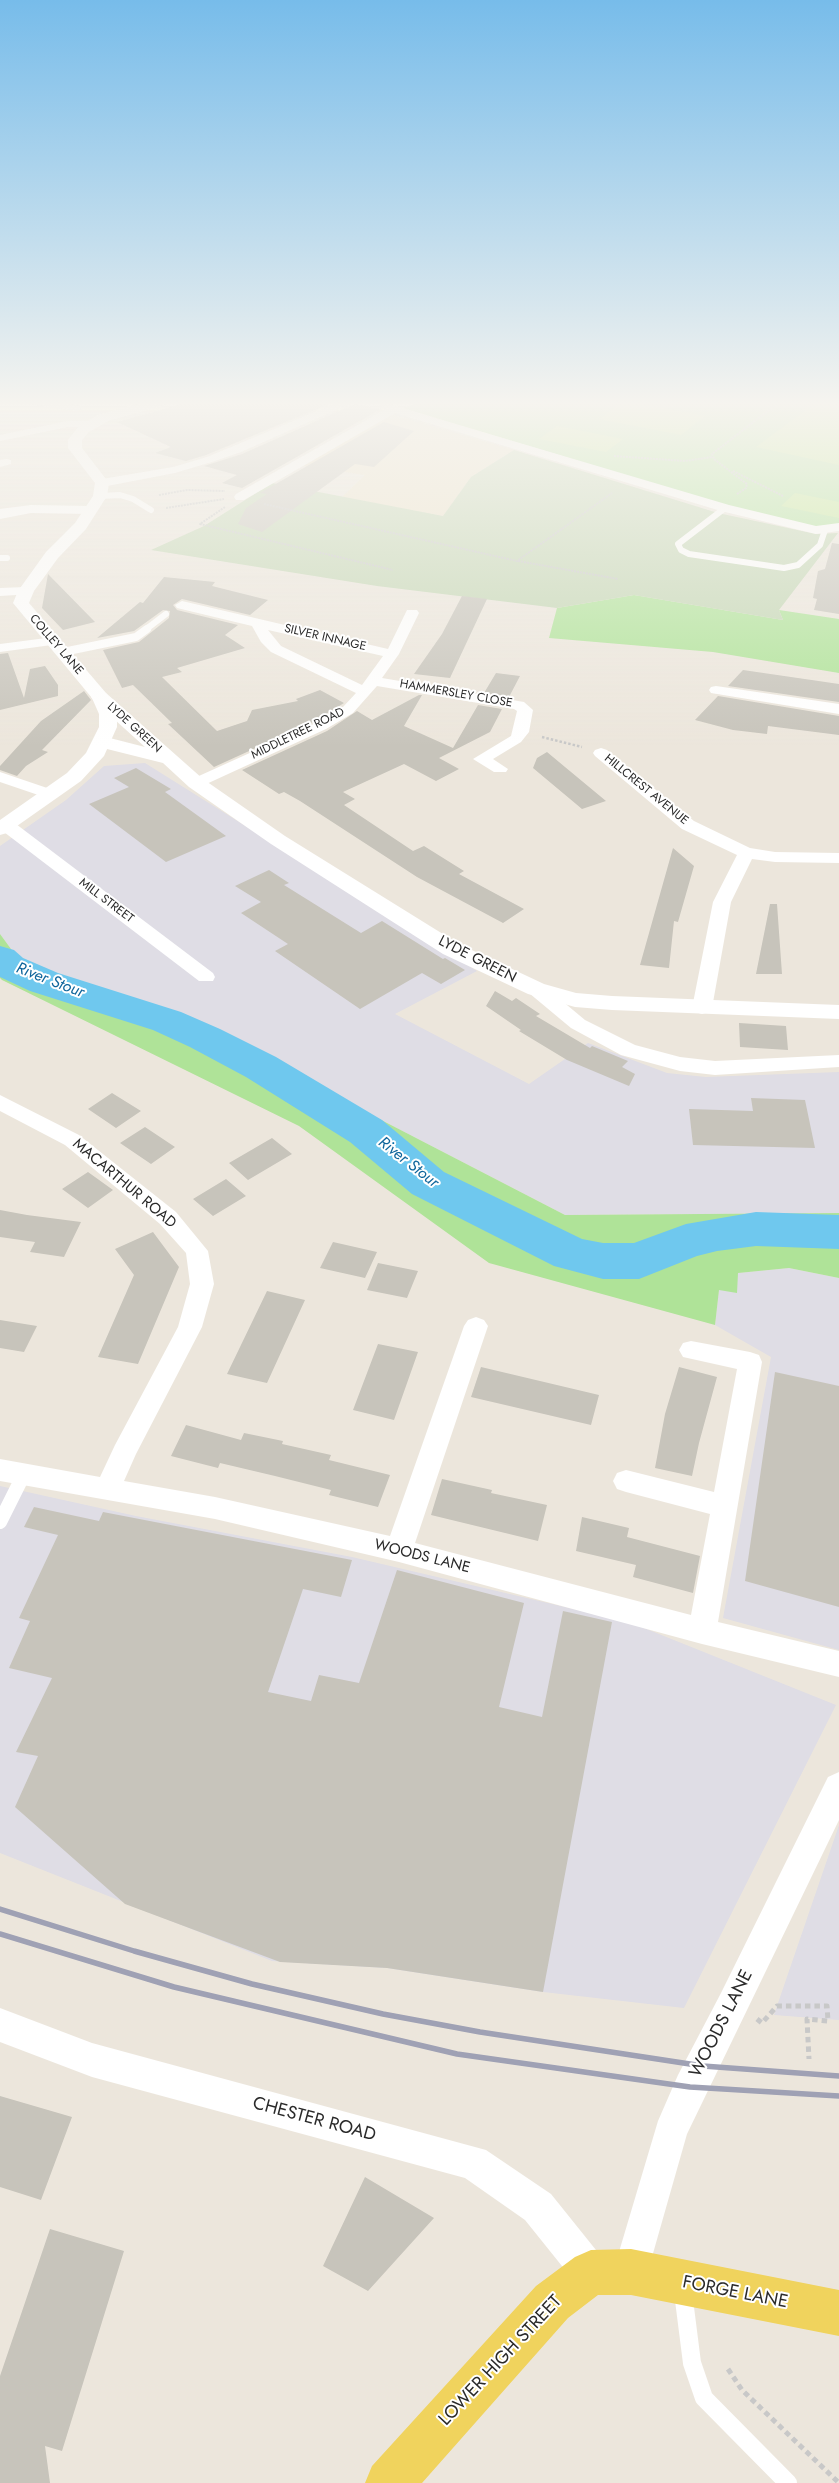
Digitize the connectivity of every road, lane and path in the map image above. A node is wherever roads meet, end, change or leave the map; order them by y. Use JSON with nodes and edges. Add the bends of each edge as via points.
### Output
{"nodes":[{"id":1,"x":86,"y":516,"type":"edge"},
{"id":2,"x":212,"y":516,"type":"edge"},
{"id":3,"x":322,"y":516,"type":"edge"},
{"id":4,"x":579,"y":516,"type":"edge"},
{"id":5,"x":712,"y":516,"type":"edge"},
{"id":6,"x":770,"y":516,"type":"edge"},
{"id":7,"x":839,"y":527,"type":"edge"},
{"id":8,"x":825,"y":530,"type":"junction"},
{"id":9,"x":517,"y":561,"type":"junction"},
{"id":10,"x":394,"y":570,"type":"dead end"},
{"id":11,"x":618,"y":579,"type":"dead end"},
{"id":12,"x":26,"y":591,"type":"junction"},
{"id":13,"x":0,"y":592,"type":"edge"},
{"id":14,"x":182,"y":605,"type":"dead end"},
{"id":15,"x":412,"y":613,"type":"dead end"},
{"id":16,"x":166,"y":614,"type":"dead end"},
{"id":17,"x":258,"y":623,"type":"junction"},
{"id":18,"x":58,"y":647,"type":"junction"},
{"id":19,"x":0,"y":648,"type":"edge"},
{"id":20,"x":392,"y":654,"type":"junction"},
{"id":21,"x":369,"y":686,"type":"junction"},
{"id":22,"x":716,"y":690,"type":"dead end"},
{"id":23,"x":100,"y":696,"type":"junction"},
{"id":24,"x":746,"y":696,"type":"junction"},
{"id":25,"x":839,"y":709,"type":"edge"},
{"id":26,"x":740,"y":710,"type":"dead end"},
{"id":27,"x":522,"y":732,"type":"junction"},
{"id":28,"x":102,"y":742,"type":"junction"},
{"id":29,"x":464,"y":753,"type":"dead end"},
{"id":30,"x":601,"y":753,"type":"joint"},
{"id":31,"x":168,"y":759,"type":"junction"},
{"id":32,"x":481,"y":759,"type":"junction"},
{"id":33,"x":500,"y":769,"type":"dead end"},
{"id":34,"x":0,"y":778,"type":"edge"},
{"id":35,"x":196,"y":783,"type":"junction"},
{"id":36,"x":50,"y":794,"type":"junction"},
{"id":37,"x":3,"y":827,"type":"edge"},
{"id":38,"x":746,"y":853,"type":"junction"},
{"id":39,"x":839,"y":858,"type":"edge"},
{"id":40,"x":206,"y":977,"type":"dead end"},
{"id":41,"x":536,"y":989,"type":"junction"},
{"id":42,"x":702,"y":1008,"type":"junction"},
{"id":43,"x":839,"y":1012,"type":"edge"},
{"id":44,"x":839,"y":1061,"type":"edge"},
{"id":45,"x":0,"y":1102,"type":"edge"},
{"id":46,"x":476,"y":1326,"type":"dead end"},
{"id":47,"x":691,"y":1350,"type":"dead end"},
{"id":48,"x":12,"y":1472,"type":"edge"},
{"id":49,"x":626,"y":1481,"type":"dead end"},
{"id":50,"x":108,"y":1489,"type":"junction"},
{"id":51,"x":724,"y":1506,"type":"junction"},
{"id":52,"x":0,"y":1522,"type":"edge"},
{"id":53,"x":399,"y":1550,"type":"junction"},
{"id":54,"x":702,"y":1631,"type":"junction"},
{"id":55,"x":839,"y":1664,"type":"edge"},
{"id":56,"x":839,"y":1787,"type":"edge"},
{"id":57,"x":733,"y":2005,"type":"junction"},
{"id":58,"x":0,"y":2025,"type":"edge"},
{"id":59,"x":810,"y":2059,"type":"dead end"},
{"id":60,"x":611,"y":2272,"type":"junction"},
{"id":61,"x":682,"y":2282,"type":"junction"},
{"id":62,"x":839,"y":2313,"type":"edge"},
{"id":63,"x":728,"y":2370,"type":"dead end"},
{"id":64,"x":389,"y":2483,"type":"edge"},
{"id":65,"x":788,"y":2483,"type":"edge"},
{"id":66,"x":839,"y":2483,"type":"edge"}],
"edges":[{"from":1,"to":12,"type":"main road"},
{"from":2,"to":10,"type":"path","via":[[200,524]]},
{"from":3,"to":9,"type":"path"},
{"from":4,"to":9,"type":"path"},
{"from":5,"to":8,"type":"lane","via":[[678,544],[681,550],[689,554],[784,568],[798,566],[820,545]]},
{"from":6,"to":8,"type":"street"},
{"from":7,"to":8,"type":"street"},
{"from":9,"to":11,"type":"path"},
{"from":12,"to":13,"type":"street"},
{"from":12,"to":18,"type":"main road","name":"COLLEY LANE","via":[[21,604]]},
{"from":14,"to":17,"type":"street","name":"SILVER INNAGE","via":[[197,613]]},
{"from":15,"to":20,"type":"street","name":"MIDDLETREE ROAD"},
{"from":16,"to":18,"type":"lane","via":[[136,638]]},
{"from":17,"to":20,"type":"street","name":"SILVER INNAGE"},
{"from":17,"to":21,"type":"street","name":"SILVER INNAGE","via":[[276,650]]},
{"from":18,"to":19,"type":"street"},
{"from":18,"to":23,"type":"main road","name":"COLLEY LANE"},
{"from":20,"to":21,"type":"street","name":"MIDDLETREE ROAD"},
{"from":21,"to":27,"type":"street","name":"HAMMERSLEY CLOSE","via":[[519,706],[525,710]]},
{"from":21,"to":35,"type":"street","name":"MIDDLETREE ROAD","via":[[338,717]]},
{"from":22,"to":24,"type":"street"},
{"from":23,"to":28,"type":"main road","name":"COLLEY LANE","via":[[108,720]]},
{"from":23,"to":31,"type":"main road","name":"LYDE GREEN"},
{"from":24,"to":25,"type":"street"},
{"from":24,"to":26,"type":"street"},
{"from":27,"to":30,"type":"path"},
{"from":27,"to":32,"type":"street","via":[[516,739]]},
{"from":28,"to":31,"type":"main road","name":"LYDE GREEN"},
{"from":28,"to":36,"type":"main road","via":[[74,777]]},
{"from":29,"to":32,"type":"street"},
{"from":30,"to":38,"type":"street","name":"HILLCREST AVENUE","via":[[688,825]]},
{"from":31,"to":35,"type":"main road","name":"LYDE GREEN"},
{"from":32,"to":33,"type":"street"},
{"from":34,"to":36,"type":"street"},
{"from":35,"to":41,"type":"main road","name":"LYDE GREEN","via":[[278,840],[451,949]]},
{"from":36,"to":37,"type":"main road"},
{"from":37,"to":40,"type":"street","name":"MILL STREET"},
{"from":38,"to":39,"type":"street","name":"HILLCREST AVENUE"},
{"from":38,"to":42,"type":"street","via":[[722,902]]},
{"from":41,"to":42,"type":"main road","name":"LYDE GREEN","via":[[575,1000]]},
{"from":41,"to":44,"type":"street","via":[[578,1024],[628,1050],[680,1064],[715,1068]]},
{"from":42,"to":43,"type":"main road","name":"LYDE GREEN"},
{"from":45,"to":50,"type":"street","name":"MACARTHUR ROAD","via":[[72,1140],[168,1218],[197,1251],[202,1284],[190,1327]]},
{"from":46,"to":53,"type":"street"},
{"from":47,"to":51,"type":"street","via":[[750,1362]]},
{"from":48,"to":50,"type":"street","name":"WOODS LANE"},
{"from":48,"to":52,"type":"lane"},
{"from":49,"to":51,"type":"street"},
{"from":50,"to":53,"type":"street","name":"WOODS LANE","via":[[215,1508]]},
{"from":51,"to":54,"type":"street"},
{"from":53,"to":54,"type":"street","name":"WOODS LANE"},
{"from":54,"to":55,"type":"street","name":"WOODS LANE"},
{"from":56,"to":57,"type":"street","name":"WOODS LANE"},
{"from":57,"to":59,"type":"path","via":[[762,2023],[778,2006],[826,2006],[828,2020],[806,2019]]},
{"from":57,"to":60,"type":"street","name":"WOODS LANE","via":[[690,2087]]},
{"from":58,"to":60,"type":"street","name":"CHESTER ROAD","via":[[92,2060],[473,2163],[538,2207]]},
{"from":60,"to":61,"type":"main road","name":"FORGE LANE"},
{"from":60,"to":64,"type":"main road","name":"LOWER HIGH STREET","via":[[552,2302]]},
{"from":61,"to":62,"type":"main road","name":"FORGE LANE"},
{"from":61,"to":65,"type":"lane","via":[[692,2363],[704,2398]]},
{"from":63,"to":66,"type":"path","via":[[742,2390]]}]}
